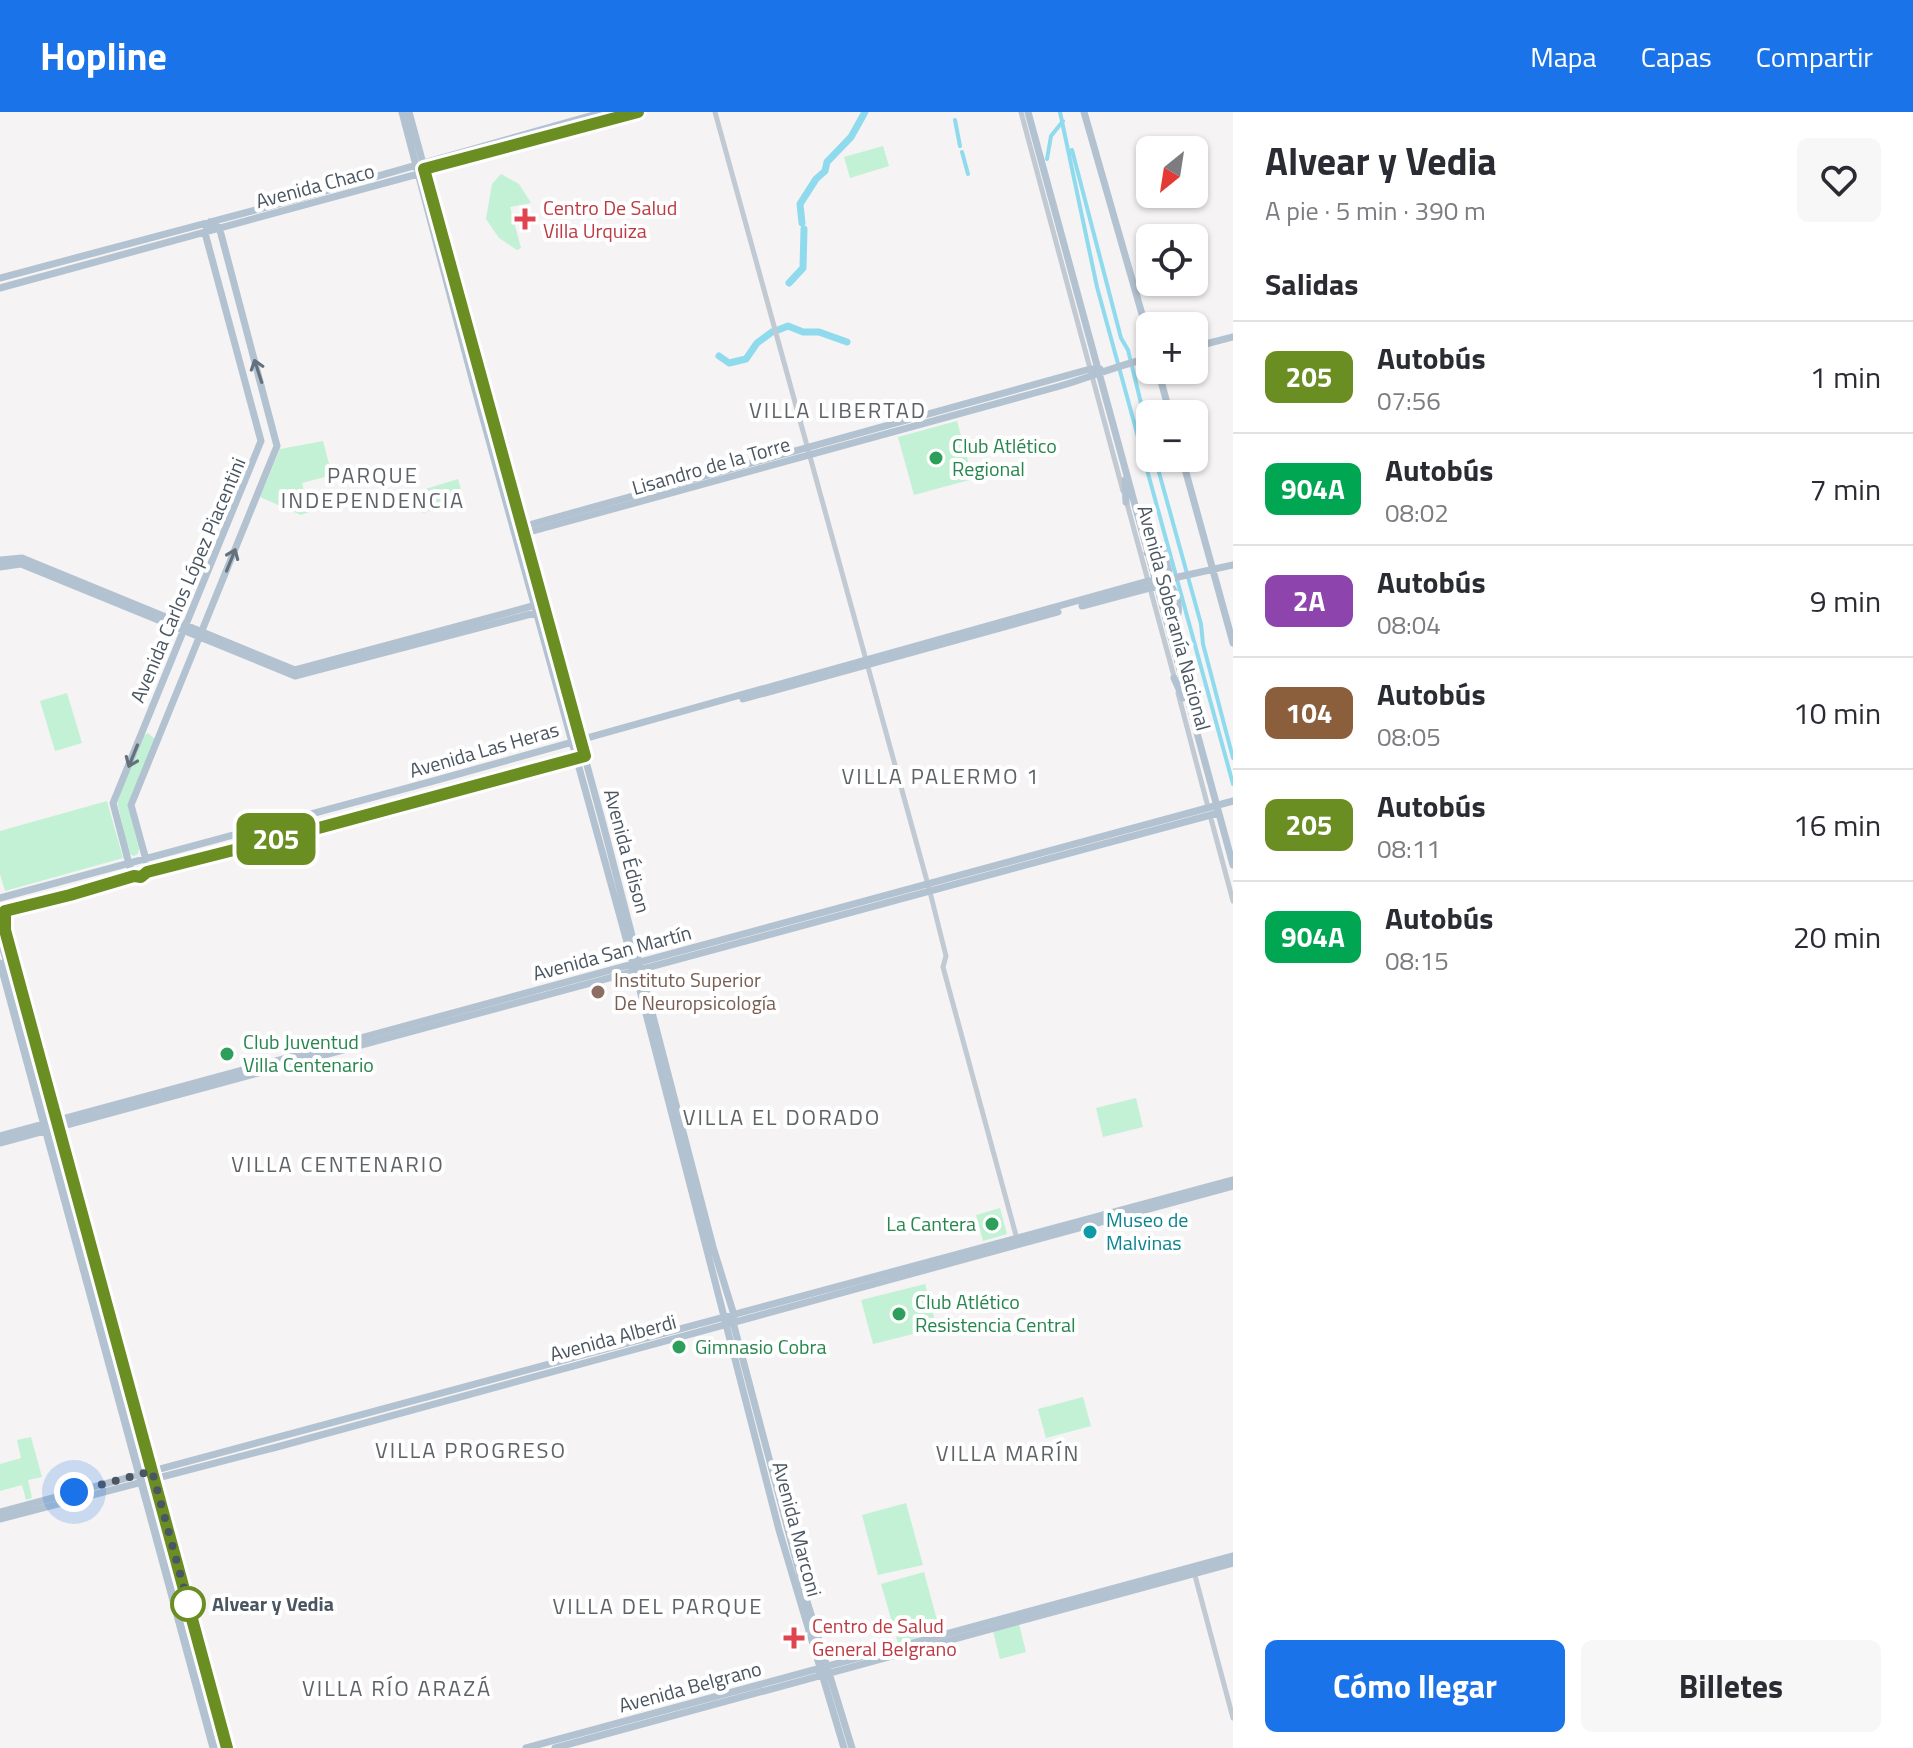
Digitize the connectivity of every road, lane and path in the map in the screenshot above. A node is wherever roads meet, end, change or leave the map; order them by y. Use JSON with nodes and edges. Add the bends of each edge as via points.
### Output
{"nodes":[{"id":1,"x":402,"y":112,"type":"edge"},
{"id":2,"x":409,"y":112,"type":"edge"},
{"id":3,"x":604,"y":112,"type":"edge"},
{"id":4,"x":638,"y":112,"type":"edge"},
{"id":5,"x":715,"y":112,"type":"edge"},
{"id":6,"x":1021,"y":112,"type":"edge"},
{"id":7,"x":1028,"y":112,"type":"edge"},
{"id":8,"x":1084,"y":112,"type":"edge"},
{"id":9,"x":420,"y":168,"type":"junction"},
{"id":10,"x":210,"y":222,"type":"junction"},
{"id":11,"x":219,"y":228,"type":"junction"},
{"id":12,"x":205,"y":233,"type":"junction"},
{"id":13,"x":0,"y":278,"type":"edge"},
{"id":14,"x":0,"y":288,"type":"edge"},
{"id":15,"x":1141,"y":312,"type":"edge"},
{"id":16,"x":1233,"y":337,"type":"edge"},
{"id":17,"x":1208,"y":343,"type":"edge"},
{"id":18,"x":1136,"y":361,"type":"edge"},
{"id":19,"x":1096,"y":372,"type":"junction"},
{"id":20,"x":808,"y":452,"type":"junction"},
{"id":21,"x":1124,"y":465,"type":"junction"},
{"id":22,"x":1186,"y":472,"type":"edge"},
{"id":23,"x":1126,"y":502,"type":"junction"},
{"id":24,"x":519,"y":532,"type":"junction"},
{"id":25,"x":1147,"y":553,"type":"junction"},
{"id":26,"x":0,"y":560,"type":"edge"},
{"id":27,"x":1233,"y":565,"type":"edge"},
{"id":28,"x":0,"y":567,"type":"edge"},
{"id":29,"x":1213,"y":570,"type":"junction"},
{"id":30,"x":1158,"y":582,"type":"junction"},
{"id":31,"x":540,"y":608,"type":"junction"},
{"id":32,"x":1165,"y":615,"type":"junction"},
{"id":33,"x":185,"y":629,"type":"junction"},
{"id":34,"x":200,"y":635,"type":"junction"},
{"id":35,"x":1233,"y":643,"type":"edge"},
{"id":36,"x":867,"y":663,"type":"junction"},
{"id":37,"x":1174,"y":678,"type":"junction"},
{"id":38,"x":1192,"y":715,"type":"junction"},
{"id":39,"x":578,"y":742,"type":"junction"},
{"id":40,"x":580,"y":757,"type":"junction"},
{"id":41,"x":1233,"y":801,"type":"edge"},
{"id":42,"x":1213,"y":811,"type":"junction"},
{"id":43,"x":1233,"y":865,"type":"edge"},
{"id":44,"x":139,"y":867,"type":"junction"},
{"id":45,"x":929,"y":888,"type":"junction"},
{"id":46,"x":0,"y":898,"type":"edge"},
{"id":47,"x":1233,"y":901,"type":"edge"},
{"id":48,"x":3,"y":914,"type":"edge"},
{"id":49,"x":5,"y":930,"type":"junction"},
{"id":50,"x":2,"y":947,"type":"edge"},
{"id":51,"x":0,"y":963,"type":"edge"},
{"id":52,"x":637,"y":967,"type":"junction"},
{"id":53,"x":51,"y":1125,"type":"junction"},
{"id":54,"x":0,"y":1136,"type":"edge"},
{"id":55,"x":0,"y":1143,"type":"edge"},
{"id":56,"x":1233,"y":1180,"type":"edge"},
{"id":57,"x":1233,"y":1186,"type":"edge"},
{"id":58,"x":1017,"y":1241,"type":"junction"},
{"id":59,"x":730,"y":1319,"type":"junction"},
{"id":60,"x":146,"y":1477,"type":"junction"},
{"id":61,"x":0,"y":1512,"type":"edge"},
{"id":62,"x":0,"y":1519,"type":"edge"},
{"id":63,"x":1233,"y":1556,"type":"edge"},
{"id":64,"x":1233,"y":1563,"type":"edge"},
{"id":65,"x":1194,"y":1570,"type":"junction"},
{"id":66,"x":825,"y":1670,"type":"junction"},
{"id":67,"x":1233,"y":1718,"type":"edge"},
{"id":68,"x":213,"y":1748,"type":"edge"},
{"id":69,"x":220,"y":1748,"type":"edge"},
{"id":70,"x":227,"y":1748,"type":"edge"},
{"id":71,"x":526,"y":1748,"type":"edge"},
{"id":72,"x":555,"y":1748,"type":"edge"},
{"id":73,"x":844,"y":1748,"type":"edge"},
{"id":74,"x":852,"y":1748,"type":"edge"}],
"edges":[{"from":1,"to":9,"type":"main road","name":"Avenida Édison"},
{"from":2,"to":9,"type":"main road","name":"Avenida Édison"},
{"from":3,"to":9,"type":"main road","name":"Avenida Chaco"},
{"from":4,"to":9,"type":"main road","name":"Avenida Chaco"},
{"from":5,"to":20,"type":"street"},
{"from":6,"to":19,"type":"street","name":"Avenida Soberanía Nacional"},
{"from":7,"to":19,"type":"main road","name":"Avenida Soberanía Nacional"},
{"from":8,"to":15,"type":"main road"},
{"from":9,"to":10,"type":"main road","name":"Avenida Chaco"},
{"from":9,"to":11,"type":"main road","name":"Avenida Chaco"},
{"from":9,"to":24,"type":"main road","name":"Avenida Édison"},
{"from":10,"to":11,"type":"main road"},
{"from":10,"to":12,"type":"main road"},
{"from":10,"to":13,"type":"main road","name":"Avenida Chaco"},
{"from":11,"to":12,"type":"main road","name":"Avenida Chaco"},
{"from":34,"to":11,"type":"main road","name":"Avenida Carlos López Piacentini","one_way":true,"via":[[277,446]]},
{"from":12,"to":14,"type":"main road","name":"Avenida Chaco"},
{"from":12,"to":33,"type":"main road","name":"Avenida Carlos López Piacentini","via":[[261,441]]},
{"from":16,"to":17,"type":"main road"},
{"from":18,"to":19,"type":"main road","name":"Lisandro de la Torre"},
{"from":19,"to":20,"type":"main road","name":"Lisandro de la Torre"},
{"from":19,"to":21,"type":"main road","name":"Avenida Soberanía Nacional"},
{"from":19,"to":23,"type":"street","name":"Avenida Soberanía Nacional"},
{"from":20,"to":24,"type":"main road","name":"Lisandro de la Torre"},
{"from":20,"to":36,"type":"street"},
{"from":21,"to":23,"type":"main road"},
{"from":21,"to":25,"type":"main road","name":"Avenida Soberanía Nacional"},
{"from":22,"to":29,"type":"main road"},
{"from":23,"to":30,"type":"street","name":"Avenida Soberanía Nacional"},
{"from":24,"to":31,"type":"main road","name":"Avenida Édison"},
{"from":25,"to":30,"type":"main road","name":"Avenida Soberanía Nacional"},
{"from":25,"to":30,"type":"main road","via":[[1153,544],[1162,547],[1169,571]]},
{"from":26,"to":33,"type":"main road","via":[[22,558]]},
{"from":27,"to":29,"type":"main road","name":"Avenida Las Heras"},
{"from":28,"to":33,"type":"main road","via":[[21,564]]},
{"from":29,"to":30,"type":"main road","name":"Avenida Las Heras"},
{"from":29,"to":35,"type":"main road"},
{"from":30,"to":32,"type":"main road","name":"Avenida Soberanía Nacional"},
{"from":30,"to":32,"type":"main road","via":[[1173,588],[1179,610],[1174,617]]},
{"from":30,"to":36,"type":"main road","name":"Avenida Las Heras"},
{"from":30,"to":37,"type":"street","name":"Avenida Soberanía Nacional"},
{"from":31,"to":34,"type":"main road","via":[[295,673]]},
{"from":31,"to":39,"type":"main road","name":"Avenida Édison"},
{"from":32,"to":38,"type":"main road","name":"Avenida Soberanía Nacional"},
{"from":33,"to":34,"type":"main road"},
{"from":33,"to":44,"type":"main road","name":"Avenida Carlos López Piacentini","one_way":true,"via":[[113,803]]},
{"from":34,"to":44,"type":"main road","name":"Avenida Carlos López Piacentini","via":[[131,805]]},
{"from":36,"to":39,"type":"main road","name":"Avenida Las Heras"},
{"from":36,"to":45,"type":"street"},
{"from":37,"to":38,"type":"main road"},
{"from":37,"to":42,"type":"street","name":"Avenida Soberanía Nacional"},
{"from":38,"to":42,"type":"main road","name":"Avenida Soberanía Nacional"},
{"from":39,"to":40,"type":"main road","name":"Avenida Édison"},
{"from":39,"to":44,"type":"main road","name":"Avenida Las Heras"},
{"from":40,"to":44,"type":"main road","name":"Avenida Las Heras","via":[[303,833]]},
{"from":40,"to":52,"type":"main road","name":"Avenida Édison"},
{"from":41,"to":42,"type":"main road","name":"Avenida San Martín"},
{"from":42,"to":43,"type":"main road","name":"Avenida Soberanía Nacional"},
{"from":42,"to":45,"type":"main road","name":"Avenida San Martín"},
{"from":42,"to":47,"type":"street","name":"Avenida Soberanía Nacional"},
{"from":44,"to":46,"type":"main road","name":"Avenida Las Heras"},
{"from":44,"to":48,"type":"main road","name":"Avenida Las Heras"},
{"from":45,"to":52,"type":"main road","name":"Avenida San Martín"},
{"from":45,"to":58,"type":"street","via":[[946,956],[943,967]]},
{"from":46,"to":48,"type":"main road"},
{"from":48,"to":49,"type":"main road"},
{"from":49,"to":50,"type":"main road"},
{"from":49,"to":53,"type":"main road"},
{"from":50,"to":53,"type":"main road"},
{"from":51,"to":53,"type":"main road"},
{"from":52,"to":53,"type":"main road","name":"Avenida San Martín"},
{"from":52,"to":59,"type":"main road","name":"Avenida Édison"},
{"from":53,"to":54,"type":"main road","name":"Avenida San Martín"},
{"from":53,"to":55,"type":"main road","name":"Avenida San Martín"},
{"from":53,"to":60,"type":"main road"},
{"from":56,"to":58,"type":"main road","name":"Avenida Alberdi"},
{"from":57,"to":58,"type":"main road","name":"Avenida Alberdi"},
{"from":58,"to":59,"type":"main road","name":"Avenida Alberdi"},
{"from":59,"to":60,"type":"main road","name":"Avenida Alberdi"},
{"from":59,"to":66,"type":"main road","name":"Avenida Marconi"},
{"from":60,"to":61,"type":"main road","name":"Avenida Alberdi"},
{"from":60,"to":62,"type":"main road","name":"Avenida Alberdi"},
{"from":60,"to":68,"type":"main road"},
{"from":60,"to":69,"type":"main road"},
{"from":60,"to":70,"type":"main road"},
{"from":63,"to":65,"type":"main road","name":"Avenida Belgrano"},
{"from":64,"to":65,"type":"main road","name":"Avenida Belgrano"},
{"from":65,"to":66,"type":"main road","name":"Avenida Belgrano"},
{"from":65,"to":67,"type":"street"},
{"from":66,"to":71,"type":"main road","name":"Avenida Belgrano"},
{"from":66,"to":72,"type":"main road","name":"Avenida Belgrano"},
{"from":66,"to":73,"type":"main road","name":"Avenida Marconi"},
{"from":66,"to":74,"type":"main road","name":"Avenida Marconi"}]}
